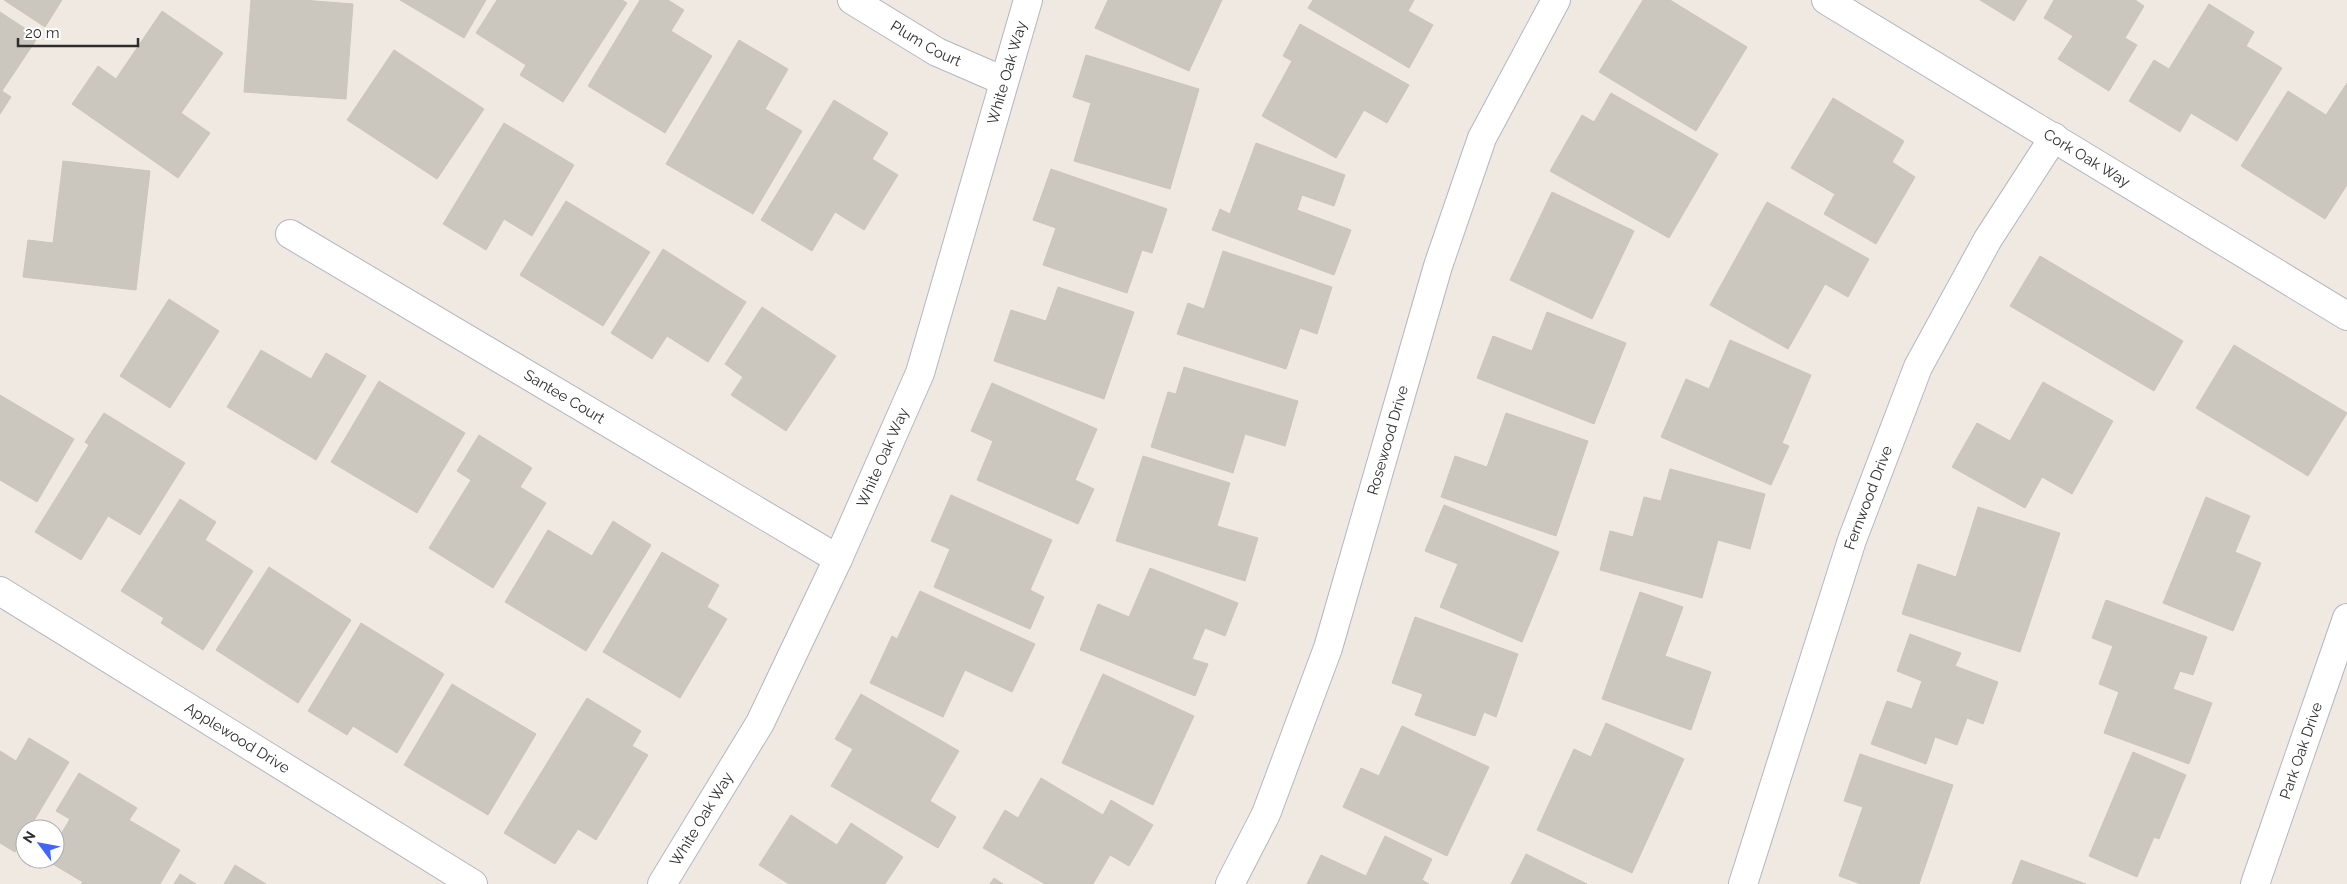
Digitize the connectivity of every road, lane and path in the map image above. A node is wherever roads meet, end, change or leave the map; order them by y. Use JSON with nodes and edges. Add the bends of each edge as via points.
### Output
{"nodes":[{"id":1,"x":852,"y":0,"type":"edge"},
{"id":2,"x":1028,"y":0,"type":"edge"},
{"id":3,"x":1556,"y":0,"type":"edge"},
{"id":4,"x":1826,"y":0,"type":"edge"},
{"id":5,"x":1004,"y":81,"type":"junction"},
{"id":6,"x":2054,"y":137,"type":"junction"},
{"id":7,"x":290,"y":234,"type":"dead end"},
{"id":8,"x":2347,"y":316,"type":"edge"},
{"id":9,"x":838,"y":559,"type":"junction"},
{"id":10,"x":0,"y":590,"type":"edge"},
{"id":11,"x":2347,"y":618,"type":"edge"},
{"id":12,"x":473,"y":884,"type":"edge"},
{"id":13,"x":662,"y":884,"type":"edge"},
{"id":14,"x":1230,"y":884,"type":"edge"},
{"id":15,"x":1743,"y":884,"type":"edge"},
{"id":16,"x":2255,"y":884,"type":"edge"}],
"edges":[{"from":1,"to":5,"type":"street","name":"Plum Court","via":[[937,52]]},
{"from":2,"to":5,"type":"street","name":"White Oak Way"},
{"from":3,"to":14,"type":"street","name":"Rosewood Drive","via":[[1482,138],[1438,266],[1328,648],[1266,814]]},
{"from":4,"to":6,"type":"street","name":"Cork Oak Way"},
{"from":5,"to":9,"type":"street","name":"White Oak Way","via":[[920,373]]},
{"from":6,"to":8,"type":"street","name":"Cork Oak Way"},
{"from":6,"to":15,"type":"street","name":"Fernwood Drive","via":[[1988,239],[1918,367],[1852,540]]},
{"from":7,"to":9,"type":"street","name":"Santee Court"},
{"from":9,"to":13,"type":"street","name":"White Oak Way","via":[[760,723]]},
{"from":10,"to":12,"type":"street","name":"Applewood Drive"},
{"from":11,"to":16,"type":"street","name":"Park Oak Drive"}]}
